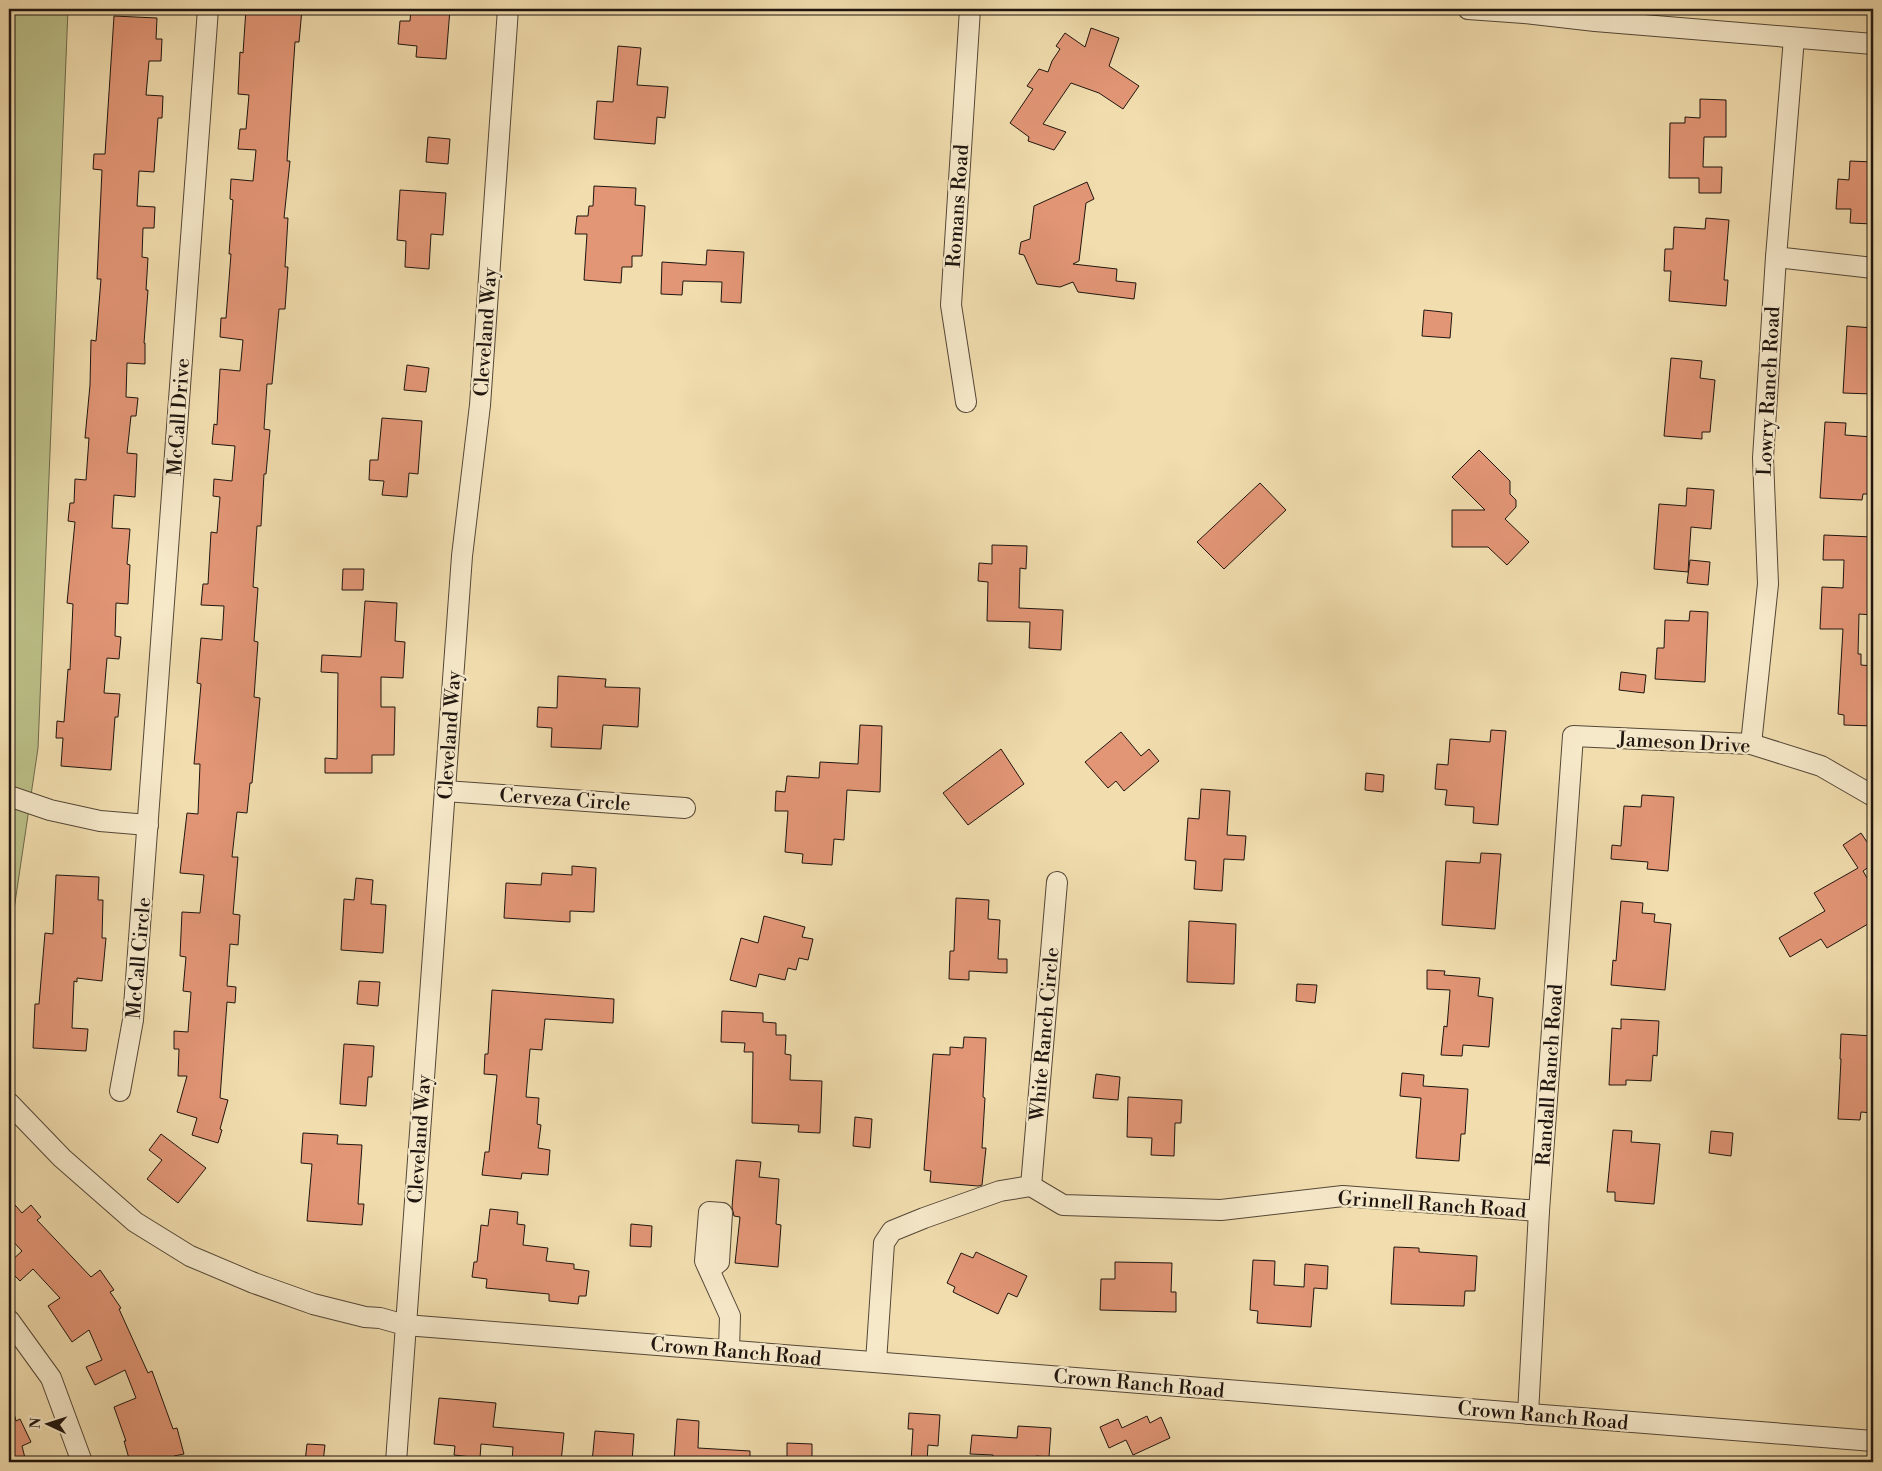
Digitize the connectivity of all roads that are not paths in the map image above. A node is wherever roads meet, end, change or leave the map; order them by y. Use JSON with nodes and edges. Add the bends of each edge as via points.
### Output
{"nodes":[{"id":1,"x":208,"y":9,"type":"edge"},
{"id":2,"x":508,"y":9,"type":"edge"},
{"id":3,"x":970,"y":9,"type":"edge"},
{"id":4,"x":1468,"y":9,"type":"edge"},
{"id":5,"x":1596,"y":15,"type":"edge"},
{"id":6,"x":1794,"y":38,"type":"junction"},
{"id":7,"x":1873,"y":44,"type":"edge"},
{"id":8,"x":1776,"y":257,"type":"junction"},
{"id":9,"x":1873,"y":268,"type":"edge"},
{"id":10,"x":966,"y":402,"type":"dead end"},
{"id":11,"x":1573,"y":736,"type":"joint"},
{"id":12,"x":1750,"y":744,"type":"junction"},
{"id":13,"x":445,"y":791,"type":"junction"},
{"id":14,"x":9,"y":796,"type":"edge"},
{"id":15,"x":1873,"y":796,"type":"edge"},
{"id":16,"x":685,"y":808,"type":"dead end"},
{"id":17,"x":148,"y":825,"type":"junction"},
{"id":18,"x":1057,"y":882,"type":"dead end"},
{"id":19,"x":120,"y":1091,"type":"dead end"},
{"id":20,"x":9,"y":1103,"type":"edge"},
{"id":21,"x":1031,"y":1186,"type":"junction"},
{"id":22,"x":1539,"y":1211,"type":"junction"},
{"id":23,"x":710,"y":1270,"type":"dead end"},
{"id":24,"x":9,"y":1320,"type":"edge"},
{"id":25,"x":405,"y":1325,"type":"junction"},
{"id":26,"x":729,"y":1350,"type":"junction"},
{"id":27,"x":876,"y":1362,"type":"junction"},
{"id":28,"x":1528,"y":1414,"type":"junction"},
{"id":29,"x":1873,"y":1441,"type":"edge"},
{"id":30,"x":82,"y":1462,"type":"edge"},
{"id":31,"x":396,"y":1462,"type":"edge"}],
"edges":[{"from":1,"to":17,"type":"street","name":"McCall Drive"},
{"from":2,"to":13,"type":"street","name":"Cleveland Way","via":[[480,405],[462,556]]},
{"from":3,"to":10,"type":"street","name":"Romans Road","via":[[951,305]]},
{"from":4,"to":5,"type":"street"},
{"from":5,"to":6,"type":"street"},
{"from":6,"to":7,"type":"street"},
{"from":6,"to":8,"type":"street","name":"Lowry Ranch Road"},
{"from":8,"to":9,"type":"street"},
{"from":8,"to":12,"type":"street","name":"Lowry Ranch Road","via":[[1762,458],[1768,584]]},
{"from":11,"to":12,"type":"street","name":"Jameson Drive"},
{"from":11,"to":22,"type":"street","name":"Randall Ranch Road"},
{"from":12,"to":15,"type":"street","name":"Jameson Drive","via":[[1821,766]]},
{"from":13,"to":16,"type":"street","name":"Cerveza Circle"},
{"from":13,"to":25,"type":"street","name":"Cleveland Way"},
{"from":14,"to":17,"type":"street","via":[[50,810],[100,821]]},
{"from":17,"to":19,"type":"street","name":"McCall Circle","via":[[133,1020]]},
{"from":18,"to":21,"type":"street","name":"White Ranch Circle"},
{"from":20,"to":25,"type":"street","name":"Crown Ranch Road","via":[[62,1158],[136,1222],[190,1256],[313,1304]]},
{"from":21,"to":22,"type":"street","name":"Grinnell Ranch Road","via":[[1063,1205],[1221,1210],[1342,1196]]},
{"from":21,"to":27,"type":"street","via":[[1000,1191],[892,1231],[884,1243]]},
{"from":22,"to":28,"type":"street","name":"Randall Ranch Road"},
{"from":23,"to":26,"type":"street","via":[[730,1316]]},
{"from":24,"to":30,"type":"street","via":[[51,1378]]},
{"from":25,"to":26,"type":"street","name":"Crown Ranch Road"},
{"from":25,"to":31,"type":"street","name":"Cleveland Way"},
{"from":26,"to":27,"type":"street","name":"Crown Ranch Road"},
{"from":27,"to":28,"type":"street","name":"Crown Ranch Road"},
{"from":28,"to":29,"type":"street","name":"Crown Ranch Road"}]}
